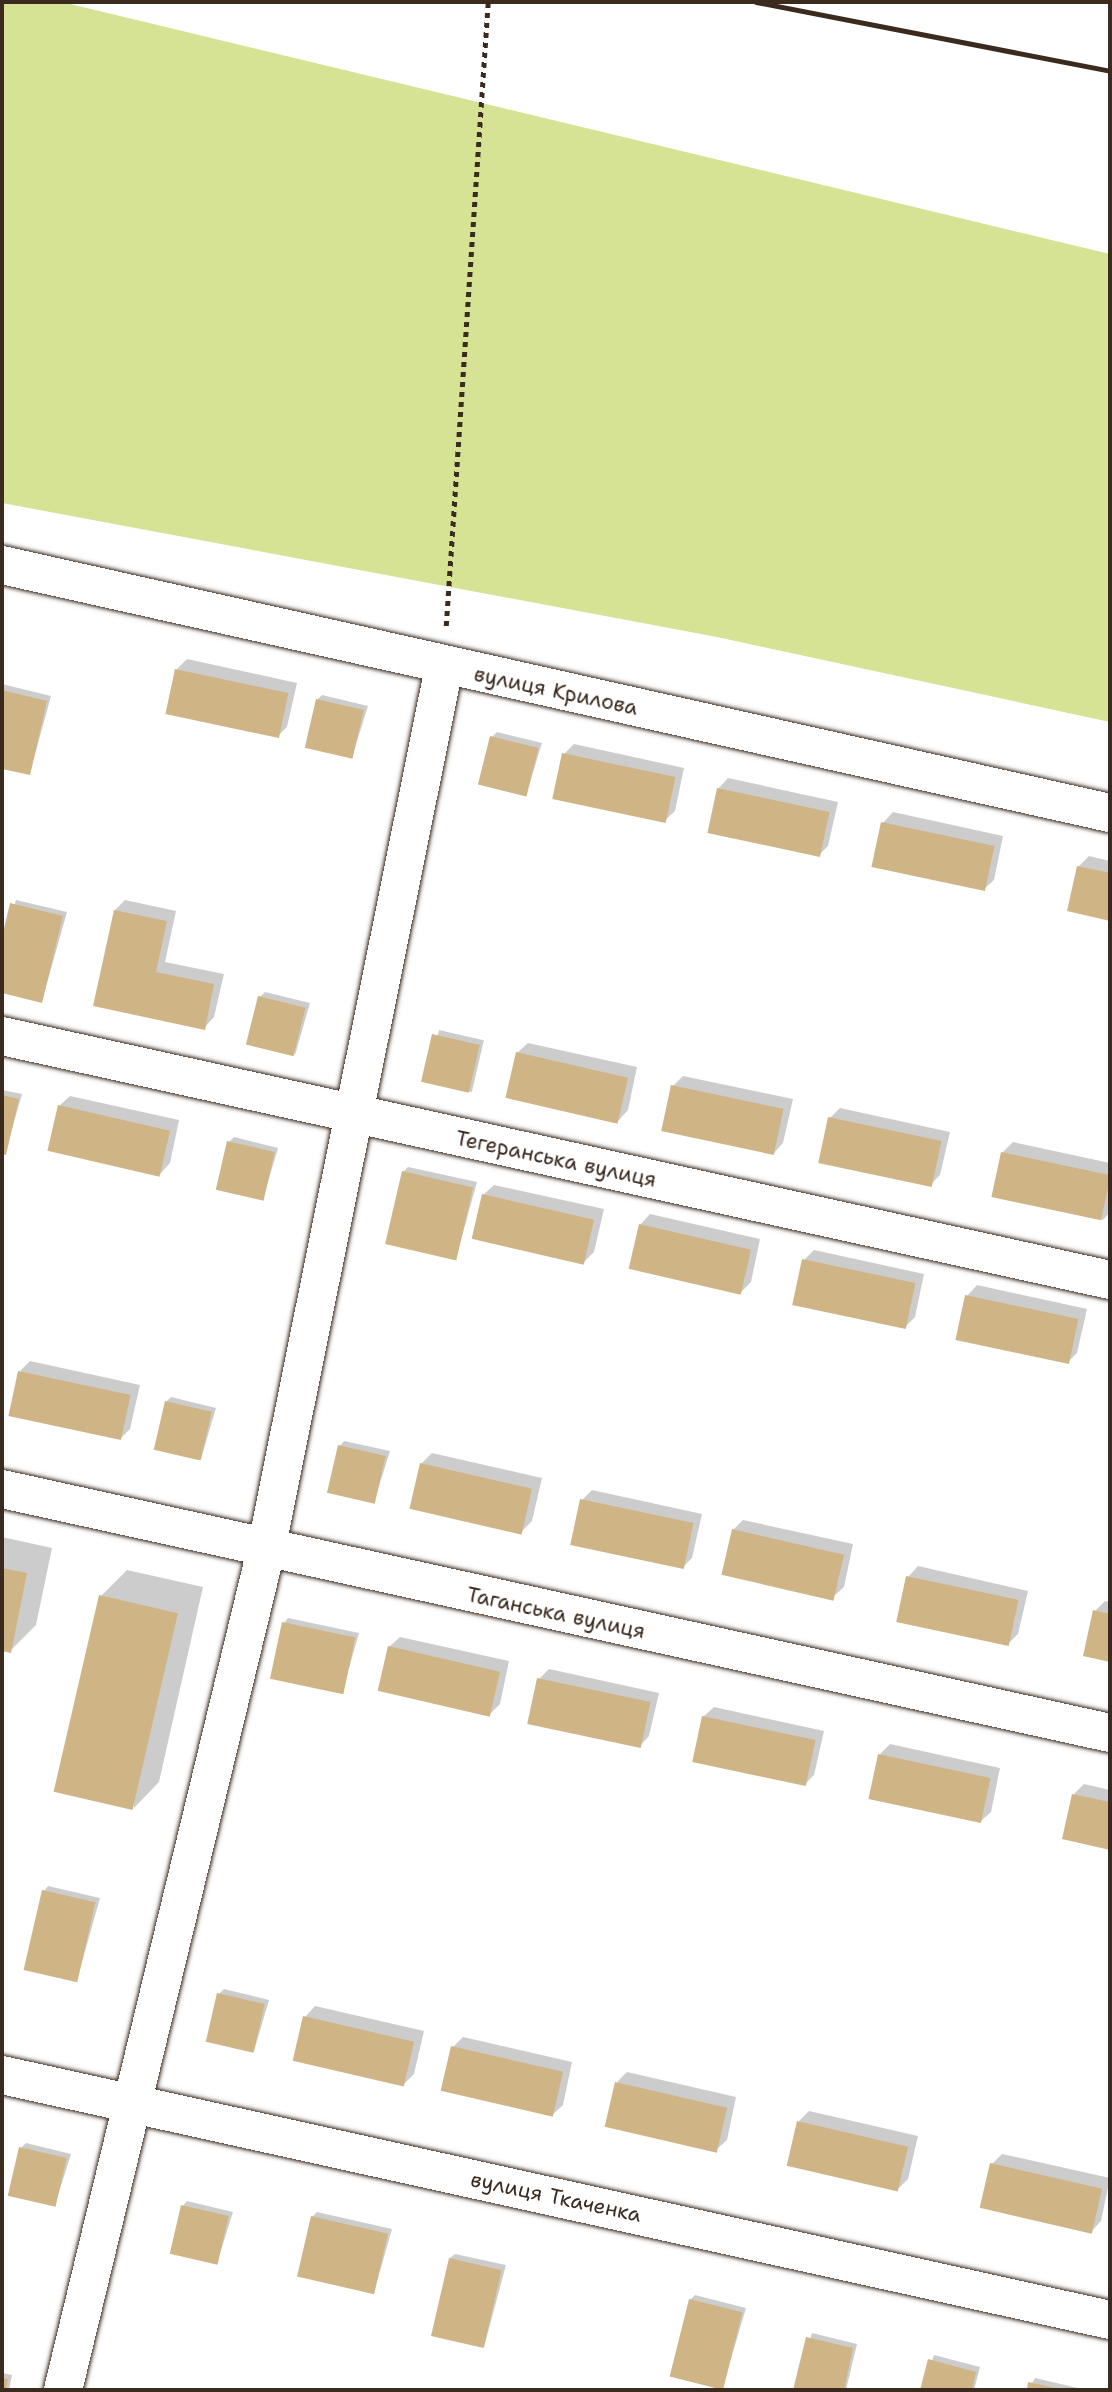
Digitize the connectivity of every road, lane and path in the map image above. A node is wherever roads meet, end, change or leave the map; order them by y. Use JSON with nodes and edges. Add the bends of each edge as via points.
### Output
{"nodes":[{"id":1,"x":488,"y":2,"type":"edge"},
{"id":2,"x":2,"y":565,"type":"edge"},
{"id":3,"x":444,"y":667,"type":"junction"},
{"id":4,"x":1110,"y":813,"type":"edge"},
{"id":5,"x":2,"y":1036,"type":"edge"},
{"id":6,"x":354,"y":1114,"type":"junction"},
{"id":7,"x":1110,"y":1280,"type":"edge"},
{"id":8,"x":2,"y":1489,"type":"edge"},
{"id":9,"x":266,"y":1550,"type":"junction"},
{"id":10,"x":1110,"y":1733,"type":"edge"},
{"id":11,"x":2,"y":2075,"type":"edge"},
{"id":12,"x":128,"y":2103,"type":"junction"},
{"id":13,"x":1110,"y":2320,"type":"edge"},
{"id":14,"x":63,"y":2390,"type":"edge"}],
"edges":[{"from":1,"to":3,"type":"path"},
{"from":2,"to":3,"type":"street","name":"вулиця Крилова"},
{"from":3,"to":4,"type":"street","name":"вулиця Крилова"},
{"from":3,"to":6,"type":"street"},
{"from":5,"to":6,"type":"street","name":"Тегеранська вулиця"},
{"from":6,"to":7,"type":"street","name":"Тегеранська вулиця"},
{"from":6,"to":9,"type":"street"},
{"from":8,"to":9,"type":"street","name":"Таганська вулиця"},
{"from":9,"to":10,"type":"street","name":"Таганська вулиця"},
{"from":9,"to":12,"type":"street"},
{"from":11,"to":12,"type":"street","name":"вулиця Ткаченка"},
{"from":12,"to":13,"type":"street","name":"вулиця Ткаченка"},
{"from":12,"to":14,"type":"street"}]}
